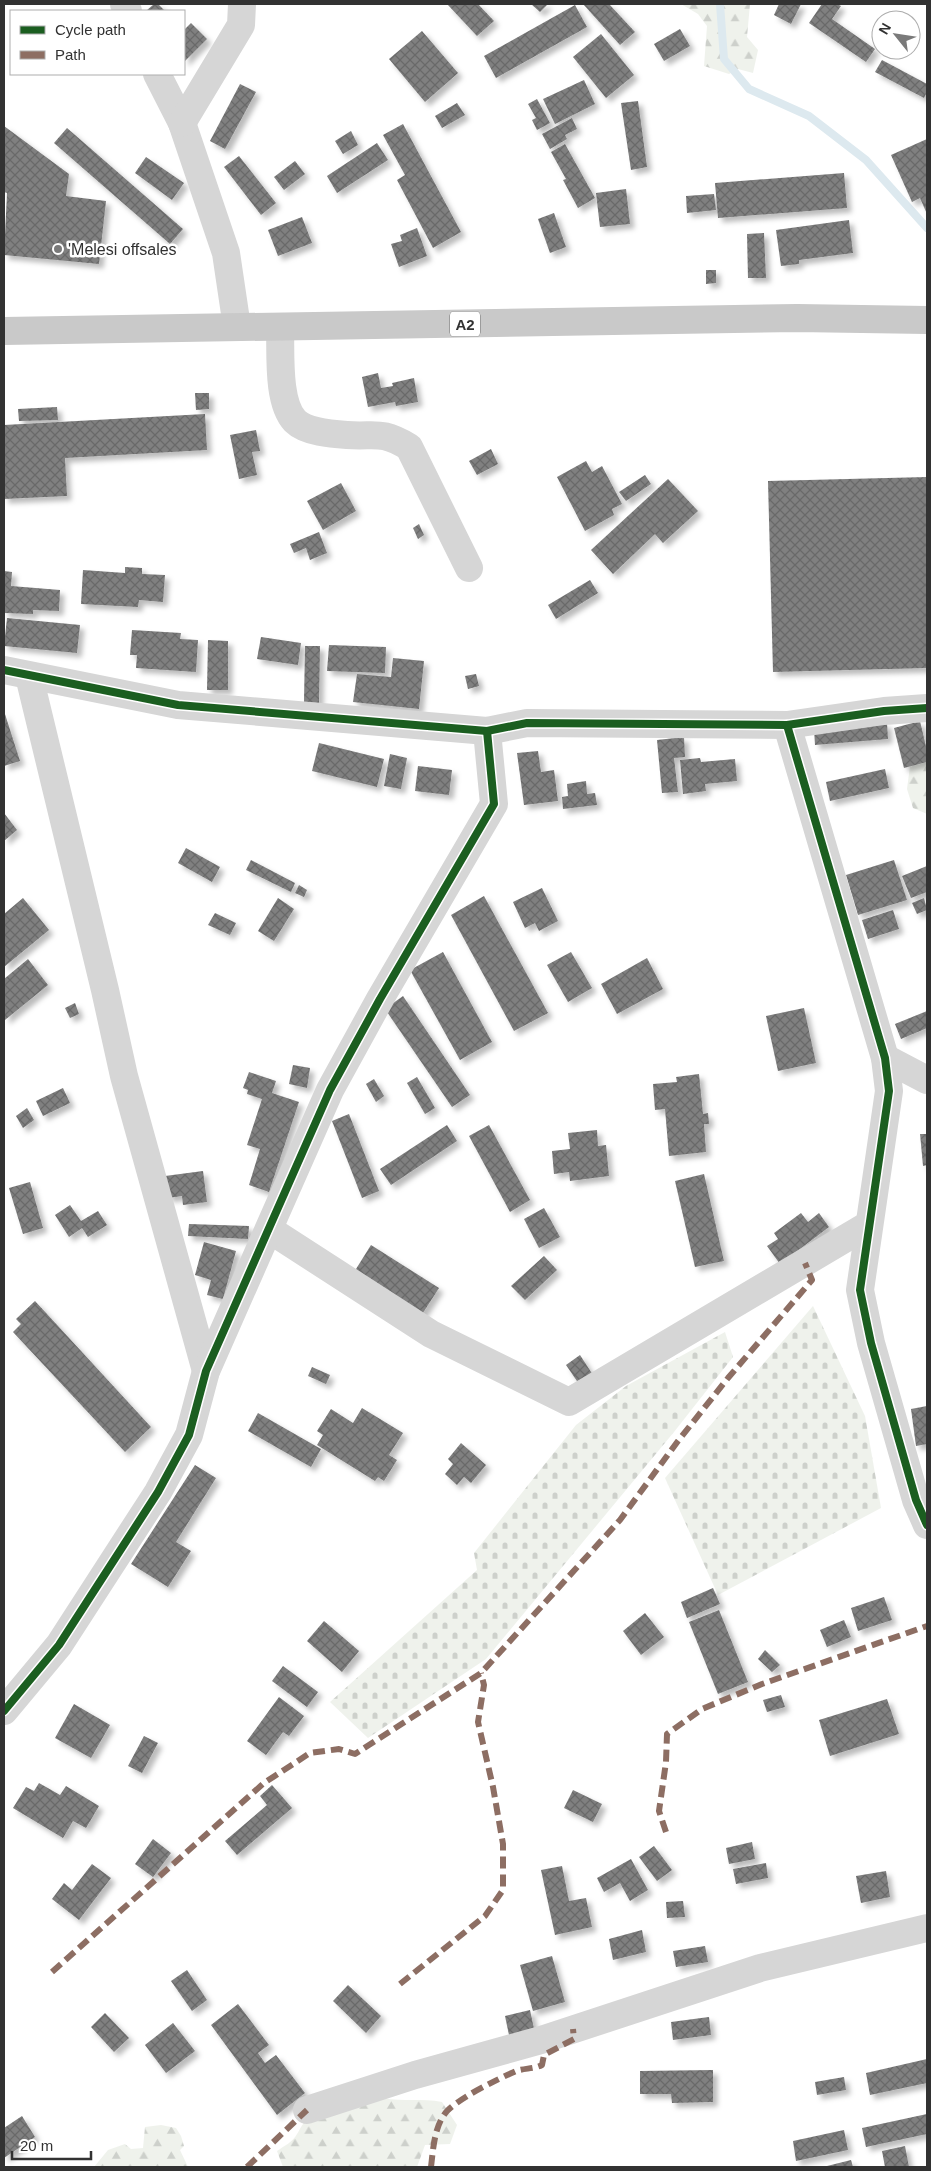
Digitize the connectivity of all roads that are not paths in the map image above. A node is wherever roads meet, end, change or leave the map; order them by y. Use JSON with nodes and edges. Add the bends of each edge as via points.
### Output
{"nodes":[{"id":1,"x":242,"y":4,"type":"edge"},
{"id":2,"x":158,"y":75,"type":"edge"},
{"id":3,"x":182,"y":123,"type":"junction"},
{"id":4,"x":927,"y":320,"type":"edge"},
{"id":5,"x":236,"y":327,"type":"junction"},
{"id":6,"x":280,"y":328,"type":"junction"},
{"id":7,"x":4,"y":331,"type":"edge"},
{"id":8,"x":468,"y":568,"type":"dead end"},
{"id":9,"x":16,"y":673,"type":"edge"},
{"id":10,"x":927,"y":708,"type":"edge"},
{"id":11,"x":787,"y":725,"type":"junction"},
{"id":12,"x":486,"y":731,"type":"junction"},
{"id":13,"x":885,"y":1058,"type":"junction"},
{"id":14,"x":927,"y":1080,"type":"edge"},
{"id":15,"x":868,"y":1226,"type":"junction"},
{"id":16,"x":270,"y":1230,"type":"junction"},
{"id":17,"x":206,"y":1370,"type":"junction"},
{"id":18,"x":927,"y":1526,"type":"edge"},
{"id":19,"x":4,"y":1711,"type":"edge"},
{"id":20,"x":927,"y":1928,"type":"edge"},
{"id":21,"x":307,"y":2110,"type":"dead end"}],
"edges":[{"from":1,"to":3,"type":"street","via":[[241,25]]},
{"from":2,"to":3,"type":"street"},
{"from":3,"to":5,"type":"street","via":[[226,253]]},
{"from":4,"to":6,"type":"main road","number":"A2","via":[[797,318]]},
{"from":5,"to":6,"type":"main road","number":"A2"},
{"from":5,"to":7,"type":"main road","number":"A2"},
{"from":6,"to":8,"type":"street","via":[[286,406],[296,421],[311,429],[392,437],[409,447]]},
{"from":9,"to":12,"type":"street","via":[[178,705]]},
{"from":9,"to":17,"type":"street"},
{"from":10,"to":11,"type":"street"},
{"from":11,"to":12,"type":"street","via":[[527,722]]},
{"from":11,"to":13,"type":"street"},
{"from":12,"to":16,"type":"street","via":[[494,804],[335,1082]]},
{"from":13,"to":14,"type":"street"},
{"from":13,"to":15,"type":"street","via":[[889,1091]]},
{"from":15,"to":16,"type":"street","via":[[569,1402],[431,1334]]},
{"from":15,"to":18,"type":"street","via":[[860,1290],[871,1343],[916,1500]]},
{"from":16,"to":17,"type":"street"},
{"from":17,"to":19,"type":"street","via":[[189,1435],[158,1492],[59,1644]]},
{"from":20,"to":21,"type":"street","via":[[760,1968],[540,2040]]}]}
